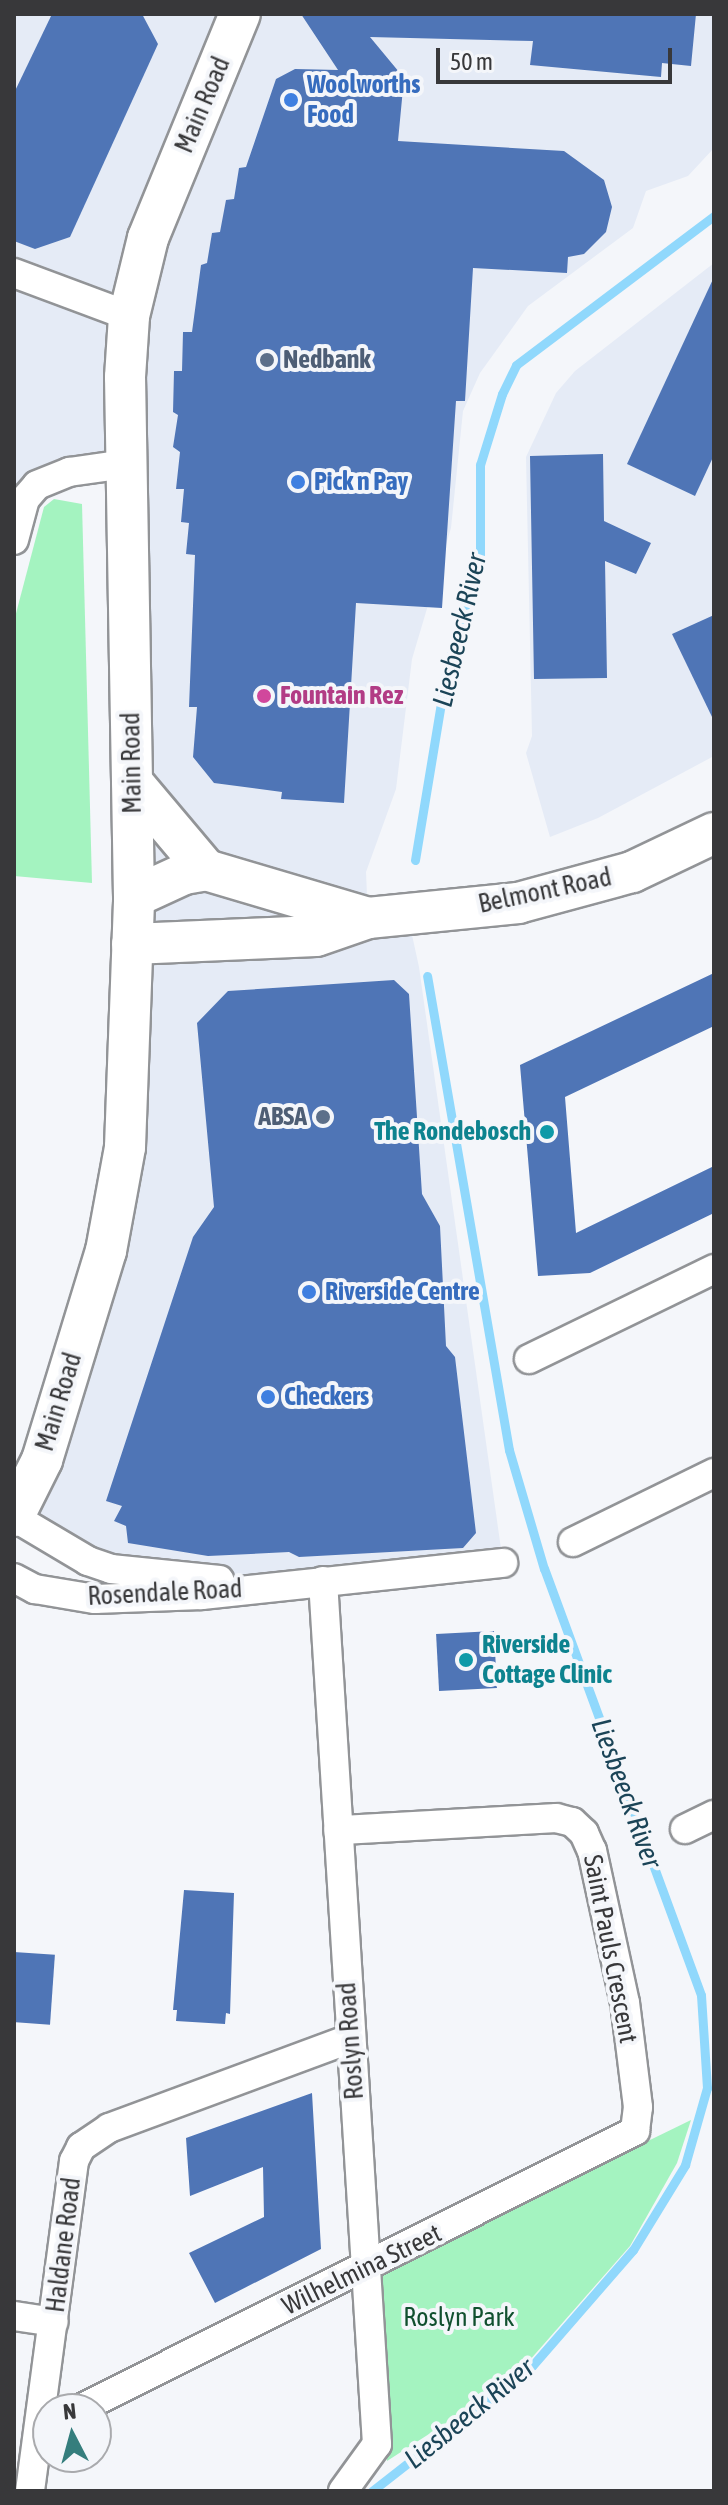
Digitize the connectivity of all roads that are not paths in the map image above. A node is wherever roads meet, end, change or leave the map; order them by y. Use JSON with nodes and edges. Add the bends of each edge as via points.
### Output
{"nodes":[{"id":1,"x":240,"y":14,"type":"edge"},
{"id":2,"x":14,"y":273,"type":"edge"},
{"id":3,"x":129,"y":316,"type":"junction"},
{"id":4,"x":126,"y":464,"type":"junction"},
{"id":5,"x":14,"y":540,"type":"edge"},
{"id":6,"x":132,"y":782,"type":"junction"},
{"id":7,"x":714,"y":833,"type":"edge"},
{"id":8,"x":206,"y":870,"type":"junction"},
{"id":9,"x":134,"y":897,"type":"junction"},
{"id":10,"x":368,"y":918,"type":"junction"},
{"id":11,"x":132,"y":944,"type":"junction"},
{"id":12,"x":714,"y":1269,"type":"edge"},
{"id":13,"x":529,"y":1359,"type":"dead end"},
{"id":14,"x":714,"y":1473,"type":"edge"},
{"id":15,"x":14,"y":1516,"type":"edge"},
{"id":16,"x":573,"y":1542,"type":"dead end"},
{"id":17,"x":503,"y":1563,"type":"dead end"},
{"id":18,"x":14,"y":1578,"type":"edge"},
{"id":19,"x":323,"y":1581,"type":"junction"},
{"id":20,"x":272,"y":1585,"type":"junction"},
{"id":21,"x":714,"y":1815,"type":"edge"},
{"id":22,"x":685,"y":1829,"type":"dead end"},
{"id":23,"x":338,"y":1830,"type":"junction"},
{"id":24,"x":350,"y":2039,"type":"junction"},
{"id":25,"x":638,"y":2125,"type":"joint"},
{"id":26,"x":367,"y":2268,"type":"junction"},
{"id":27,"x":14,"y":2316,"type":"edge"},
{"id":28,"x":54,"y":2322,"type":"junction"},
{"id":29,"x":47,"y":2393,"type":"edge"},
{"id":30,"x":112,"y":2393,"type":"edge"},
{"id":31,"x":343,"y":2491,"type":"edge"}],
"edges":[{"from":1,"to":3,"type":"main road","name":"Main Road","via":[[148,238]]},
{"from":2,"to":3,"type":"street"},
{"from":3,"to":4,"type":"main road","name":"Main Road"},
{"from":4,"to":5,"type":"street","via":[[69,472],[37,485],[25,499]]},
{"from":4,"to":6,"type":"main road","name":"Main Road"},
{"from":6,"to":8,"type":"main road"},
{"from":6,"to":9,"type":"main road","name":"Main Road"},
{"from":7,"to":10,"type":"main road","name":"Belmont Road","via":[[656,863],[562,894],[492,907]]},
{"from":8,"to":9,"type":"main road"},
{"from":8,"to":10,"type":"main road","name":"Belmont Road"},
{"from":9,"to":11,"type":"main road","name":"Main Road"},
{"from":10,"to":11,"type":"main road","name":"Belmont Road","via":[[316,936]]},
{"from":11,"to":15,"type":"main road","name":"Main Road","via":[[129,1096],[117,1198],[42,1460]]},
{"from":12,"to":13,"type":"street"},
{"from":14,"to":16,"type":"street"},
{"from":15,"to":20,"type":"street","name":"Rosendale Road","via":[[88,1561],[111,1569]]},
{"from":17,"to":19,"type":"street","name":"Rosendale Road"},
{"from":18,"to":20,"type":"street","name":"Rosendale Road","via":[[35,1589],[95,1599],[202,1595]]},
{"from":19,"to":20,"type":"street","name":"Rosendale Road"},
{"from":19,"to":23,"type":"street","name":"Roslyn Road"},
{"from":21,"to":22,"type":"street"},
{"from":23,"to":24,"type":"street","name":"Roslyn Road"},
{"from":23,"to":25,"type":"street","name":"Saint Pauls Crescent","via":[[556,1818],[578,1828],[592,1851],[625,2003]]},
{"from":24,"to":26,"type":"street","name":"Roslyn Road"},
{"from":24,"to":28,"type":"street","name":"Haldane Road","via":[[89,2137],[74,2161]]},
{"from":25,"to":26,"type":"street","name":"Wilhelmina Street","via":[[629,2138]]},
{"from":26,"to":30,"type":"street","name":"Wilhelmina Street"},
{"from":26,"to":31,"type":"street","name":"Roslyn Road","via":[[377,2444]]},
{"from":27,"to":28,"type":"street"},
{"from":28,"to":29,"type":"street","name":"Haldane Road"}]}
